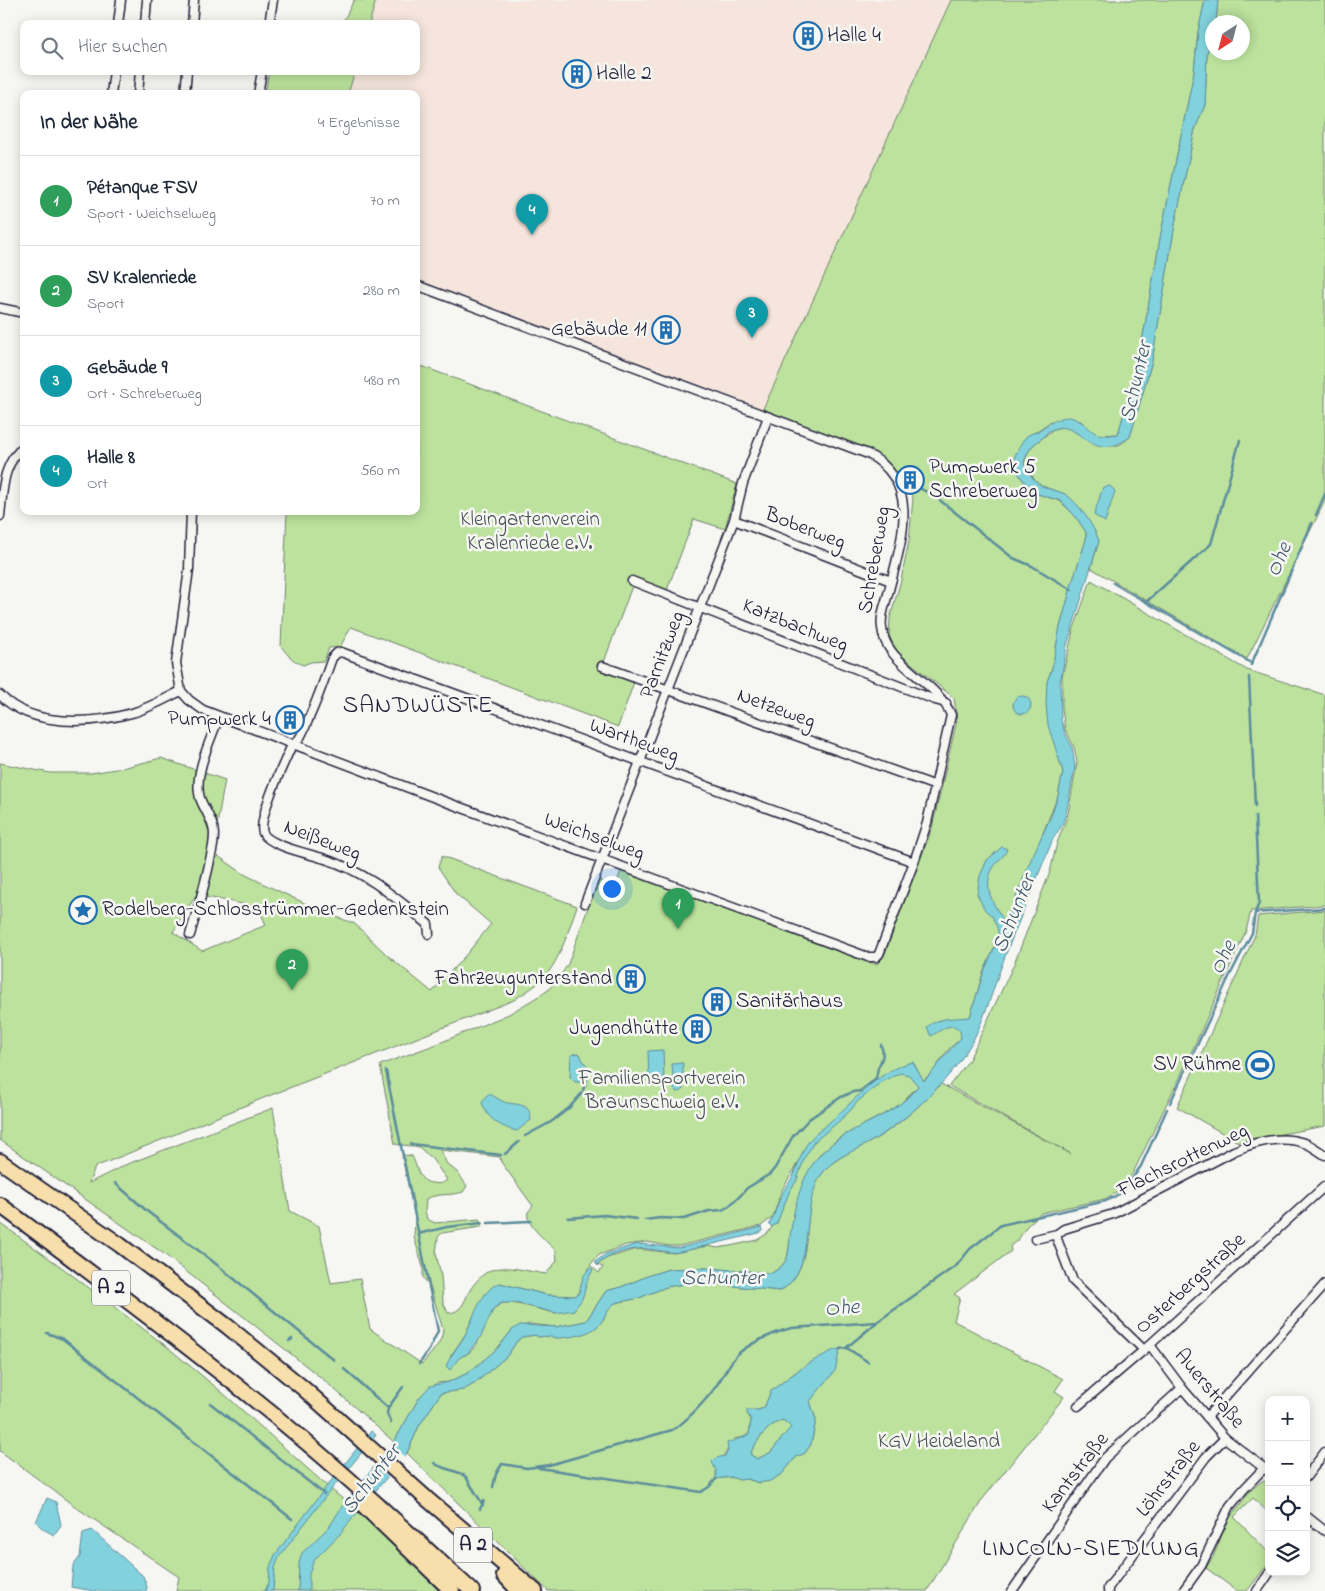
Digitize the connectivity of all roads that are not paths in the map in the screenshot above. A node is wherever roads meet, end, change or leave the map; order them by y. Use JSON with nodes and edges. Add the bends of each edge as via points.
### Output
{"nodes":[{"id":1,"x":121,"y":0,"type":"edge"},
{"id":2,"x":147,"y":0,"type":"edge"},
{"id":3,"x":194,"y":0,"type":"edge"},
{"id":4,"x":273,"y":0,"type":"edge"},
{"id":5,"x":118,"y":20,"type":"edge"},
{"id":6,"x":145,"y":20,"type":"edge"},
{"id":7,"x":192,"y":20,"type":"edge"},
{"id":8,"x":270,"y":20,"type":"edge"},
{"id":9,"x":114,"y":75,"type":"edge"},
{"id":10,"x":140,"y":75,"type":"edge"},
{"id":11,"x":187,"y":75,"type":"edge"},
{"id":12,"x":261,"y":75,"type":"edge"},
{"id":13,"x":112,"y":90,"type":"edge"},
{"id":14,"x":138,"y":90,"type":"edge"},
{"id":15,"x":185,"y":90,"type":"edge"},
{"id":16,"x":259,"y":90,"type":"edge"},
{"id":17,"x":420,"y":286,"type":"edge"},
{"id":18,"x":0,"y":308,"type":"edge"},
{"id":19,"x":20,"y":312,"type":"edge"},
{"id":20,"x":768,"y":417,"type":"junction"},
{"id":21,"x":20,"y":451,"type":"edge"},
{"id":22,"x":191,"y":515,"type":"edge"},
{"id":23,"x":0,"y":516,"type":"edge"},
{"id":24,"x":734,"y":520,"type":"junction"},
{"id":25,"x":632,"y":581,"type":"dead end"},
{"id":26,"x":891,"y":581,"type":"junction"},
{"id":27,"x":700,"y":607,"type":"junction"},
{"id":28,"x":341,"y":652,"type":"joint"},
{"id":29,"x":602,"y":666,"type":"dead end"},
{"id":30,"x":670,"y":689,"type":"junction"},
{"id":31,"x":181,"y":691,"type":"junction"},
{"id":32,"x":0,"y":695,"type":"edge"},
{"id":33,"x":946,"y":703,"type":"junction"},
{"id":34,"x":219,"y":717,"type":"junction"},
{"id":35,"x":293,"y":744,"type":"junction"},
{"id":36,"x":640,"y":761,"type":"junction"},
{"id":37,"x":936,"y":786,"type":"junction"},
{"id":38,"x":601,"y":858,"type":"junction"},
{"id":39,"x":914,"y":862,"type":"junction"},
{"id":40,"x":585,"y":903,"type":"dead end"},
{"id":41,"x":429,"y":934,"type":"dead end"},
{"id":42,"x":190,"y":935,"type":"dead end"},
{"id":43,"x":1325,"y":1155,"type":"edge"},
{"id":44,"x":0,"y":1161,"type":"edge"},
{"id":45,"x":1325,"y":1186,"type":"edge"},
{"id":46,"x":0,"y":1204,"type":"edge"},
{"id":47,"x":1057,"y":1234,"type":"junction"},
{"id":48,"x":1035,"y":1239,"type":"dead end"},
{"id":49,"x":1325,"y":1284,"type":"edge"},
{"id":50,"x":1147,"y":1347,"type":"junction"},
{"id":51,"x":1182,"y":1388,"type":"junction"},
{"id":52,"x":1078,"y":1406,"type":"dead end"},
{"id":53,"x":1207,"y":1417,"type":"junction"},
{"id":54,"x":1226,"y":1438,"type":"junction"},
{"id":55,"x":1325,"y":1452,"type":"edge"},
{"id":56,"x":1265,"y":1468,"type":"edge"},
{"id":57,"x":1265,"y":1472,"type":"edge"},
{"id":58,"x":1310,"y":1472,"type":"edge"},
{"id":59,"x":427,"y":1499,"type":"junction"},
{"id":60,"x":1310,"y":1521,"type":"edge"},
{"id":61,"x":1325,"y":1532,"type":"edge"},
{"id":62,"x":401,"y":1533,"type":"junction"},
{"id":63,"x":1267,"y":1576,"type":"edge"},
{"id":64,"x":452,"y":1591,"type":"edge"},
{"id":65,"x":472,"y":1591,"type":"edge"},
{"id":66,"x":519,"y":1591,"type":"edge"},
{"id":67,"x":535,"y":1591,"type":"edge"},
{"id":68,"x":1012,"y":1591,"type":"edge"},
{"id":69,"x":1108,"y":1591,"type":"edge"},
{"id":70,"x":1183,"y":1591,"type":"edge"},
{"id":71,"x":1256,"y":1591,"type":"edge"}],
"edges":[{"from":1,"to":5,"type":"street"},
{"from":2,"to":6,"type":"street"},
{"from":3,"to":7,"type":"street"},
{"from":4,"to":8,"type":"street"},
{"from":9,"to":13,"type":"street"},
{"from":10,"to":14,"type":"street"},
{"from":11,"to":15,"type":"street"},
{"from":12,"to":16,"type":"street"},
{"from":17,"to":20,"type":"street","name":"Schreberweg"},
{"from":18,"to":19,"type":"street"},
{"from":20,"to":24,"type":"street","name":"Parnitzweg","via":[[743,483]]},
{"from":20,"to":26,"type":"street","name":"Schreberweg","via":[[868,454],[888,469],[900,488],[904,506],[904,522]]},
{"from":21,"to":23,"type":"street","via":[[8,468]]},
{"from":22,"to":31,"type":"street","via":[[189,569],[176,663]]},
{"from":24,"to":26,"type":"street","name":"Boberweg"},
{"from":24,"to":27,"type":"street","name":"Parnitzweg"},
{"from":25,"to":27,"type":"street","name":"Katzbachweg"},
{"from":26,"to":33,"type":"street","name":"Schreberweg","via":[[881,622],[885,642],[896,657]]},
{"from":27,"to":30,"type":"street","name":"Parnitzweg"},
{"from":27,"to":33,"type":"street","name":"Katzbachweg"},
{"from":28,"to":35,"type":"street","name":"Neißeweg","via":[[332,658],[309,719]]},
{"from":28,"to":36,"type":"street","name":"Wartheweg"},
{"from":29,"to":30,"type":"street","name":"Netzeweg"},
{"from":30,"to":36,"type":"street","name":"Parnitzweg"},
{"from":30,"to":37,"type":"street","name":"Netzeweg"},
{"from":31,"to":32,"type":"street","via":[[133,712],[84,720],[31,714],[15,708]]},
{"from":31,"to":34,"type":"street","name":"Weichselweg","via":[[196,705]]},
{"from":33,"to":37,"type":"street","via":[[951,715]]},
{"from":34,"to":35,"type":"street","name":"Weichselweg"},
{"from":34,"to":42,"type":"street","via":[[199,775],[200,797],[212,821],[214,834],[207,876]]},
{"from":35,"to":38,"type":"street","name":"Weichselweg"},
{"from":35,"to":41,"type":"street","name":"Neißeweg","via":[[264,815],[264,835],[274,843],[331,860],[359,873],[428,924]]},
{"from":36,"to":38,"type":"street","name":"Parnitzweg"},
{"from":36,"to":39,"type":"street","name":"Wartheweg"},
{"from":37,"to":39,"type":"street"},
{"from":38,"to":39,"type":"street","name":"Weichselweg","via":[[868,956],[876,956],[881,951]]},
{"from":38,"to":40,"type":"street","name":"Parnitzweg"},
{"from":43,"to":47,"type":"street","name":"Flachsrottenweg","via":[[1293,1140],[1254,1143],[1113,1214]]},
{"from":44,"to":59,"type":"highway","number":"A 2","via":[[120,1245],[235,1332],[344,1423]]},
{"from":45,"to":50,"type":"street","name":"Osterbergstraße"},
{"from":46,"to":62,"type":"highway","number":"A 2","via":[[221,1373]]},
{"from":47,"to":48,"type":"street","name":"Flachsrottenweg"},
{"from":47,"to":50,"type":"street","via":[[1073,1281]]},
{"from":49,"to":53,"type":"street"},
{"from":50,"to":51,"type":"street","name":"Auerstraße"},
{"from":50,"to":52,"type":"street","name":"Osterbergstraße"},
{"from":51,"to":53,"type":"street","name":"Auerstraße"},
{"from":51,"to":68,"type":"street","name":"Kantstraße","via":[[1105,1458]]},
{"from":53,"to":54,"type":"street","name":"Auerstraße"},
{"from":54,"to":56,"type":"street","name":"Auerstraße"},
{"from":54,"to":69,"type":"street","name":"Löhrstraße","via":[[1206,1457]]},
{"from":55,"to":58,"type":"street"},
{"from":57,"to":70,"type":"street","via":[[1230,1506],[1201,1566]]},
{"from":59,"to":66,"type":"highway","number":"A 2"},
{"from":59,"to":67,"type":"highway"},
{"from":60,"to":61,"type":"street"},
{"from":62,"to":64,"type":"highway"},
{"from":62,"to":65,"type":"highway","number":"A 2"},
{"from":63,"to":71,"type":"street"}]}
